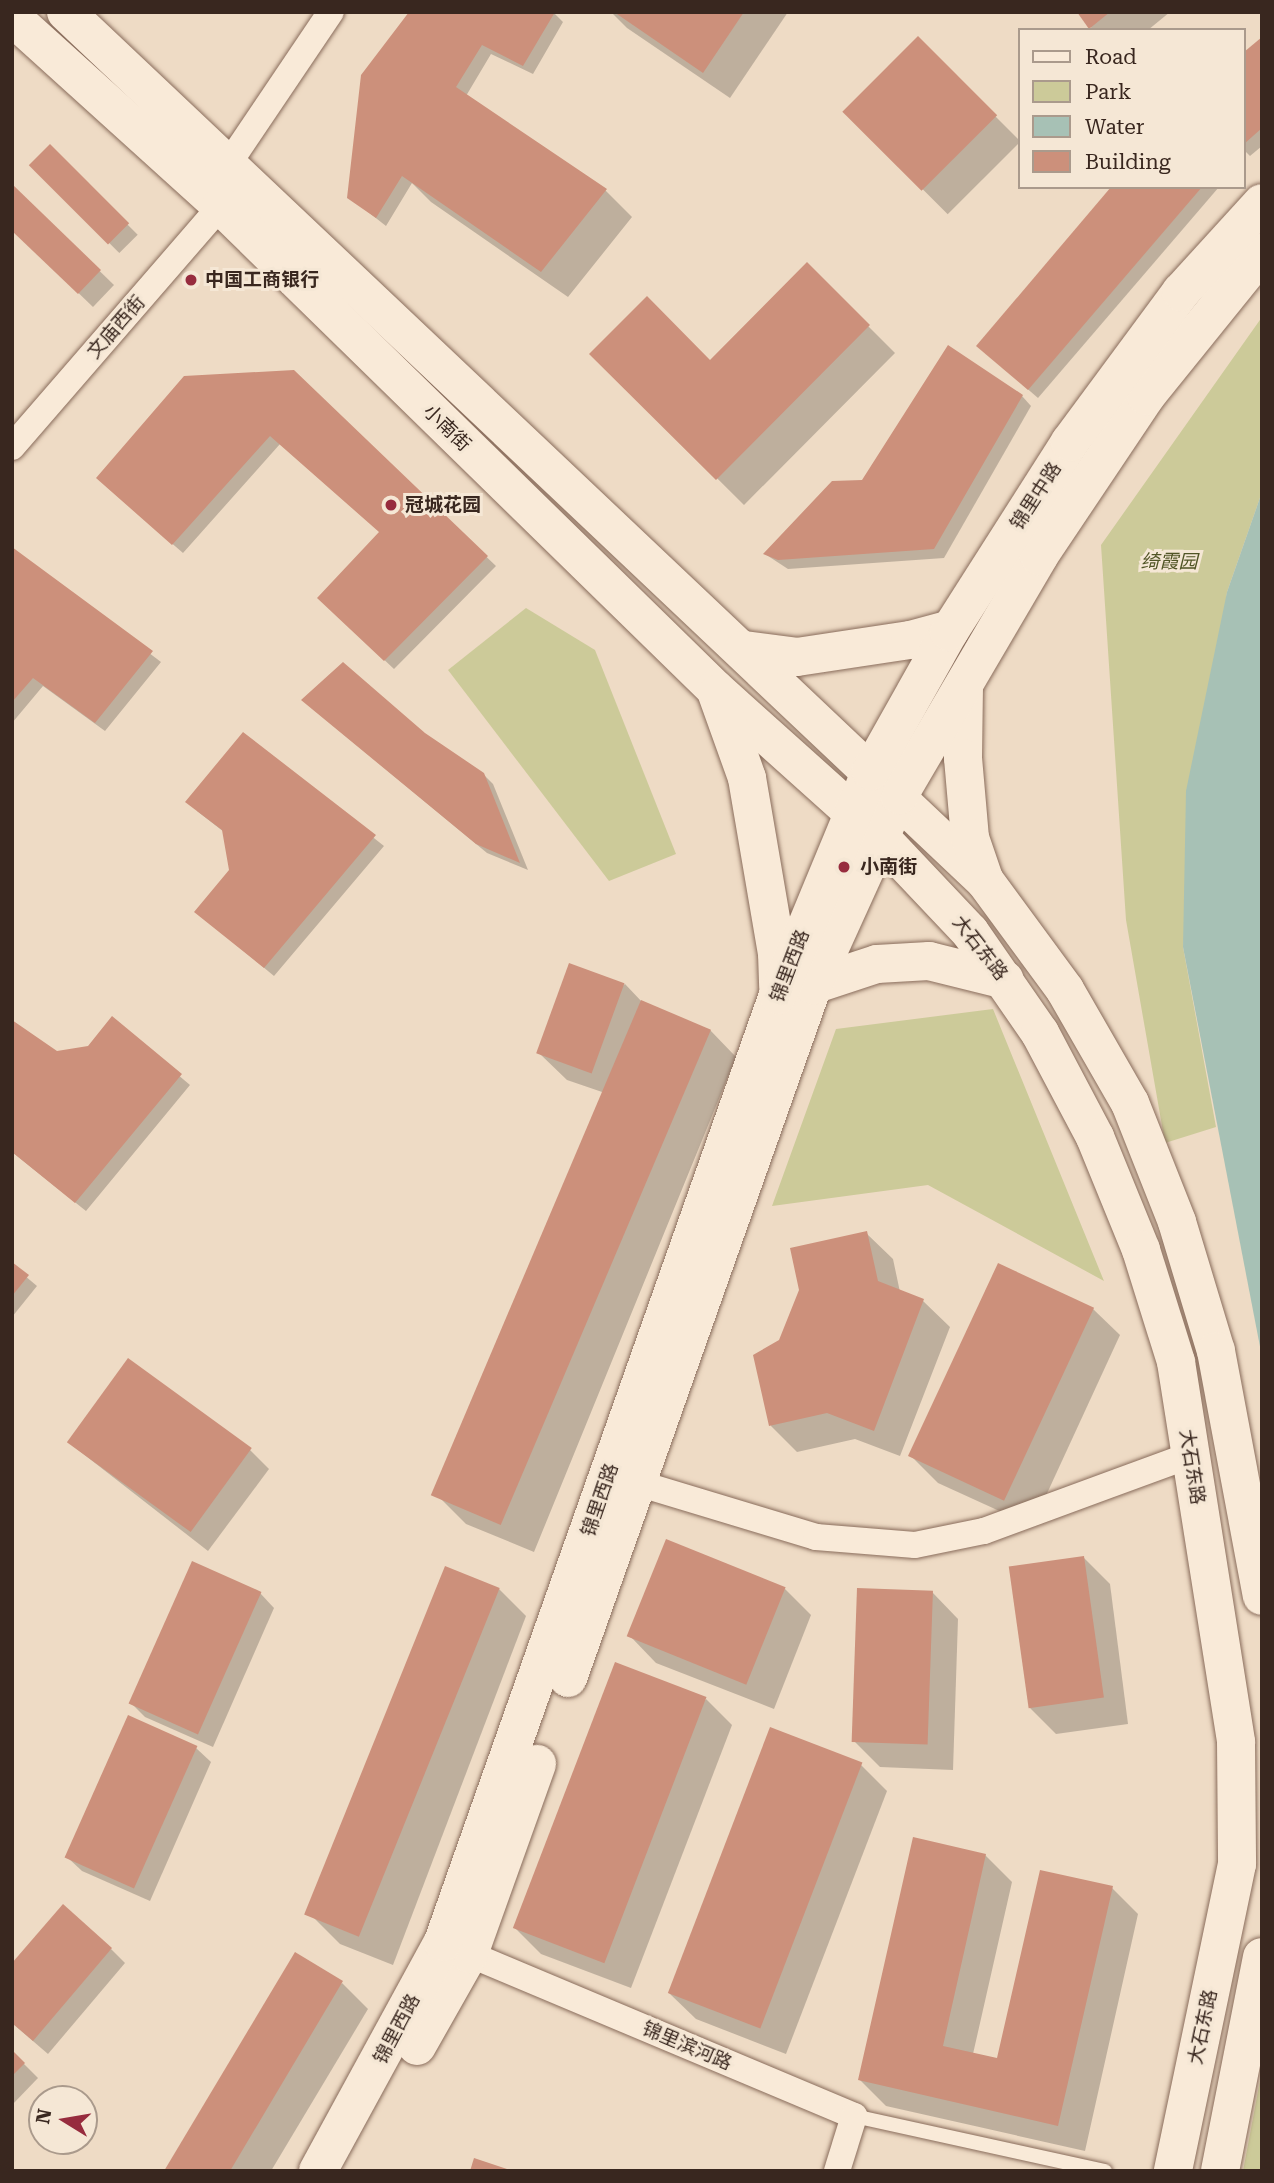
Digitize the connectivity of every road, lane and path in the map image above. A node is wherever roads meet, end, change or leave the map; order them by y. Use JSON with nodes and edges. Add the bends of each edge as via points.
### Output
{"nodes":[{"id":1,"x":66,"y":12,"type":"edge"},
{"id":2,"x":331,"y":12,"type":"edge"},
{"id":3,"x":12,"y":17,"type":"edge"},
{"id":4,"x":229,"y":163,"type":"junction"},
{"id":5,"x":1262,"y":203,"type":"edge"},
{"id":6,"x":220,"y":206,"type":"junction"},
{"id":7,"x":1261,"y":254,"type":"edge"},
{"id":8,"x":12,"y":447,"type":"edge"},
{"id":9,"x":951,"y":629,"type":"junction"},
{"id":10,"x":743,"y":650,"type":"junction"},
{"id":11,"x":964,"y":683,"type":"junction"},
{"id":12,"x":715,"y":689,"type":"junction"},
{"id":13,"x":871,"y":771,"type":"junction"},
{"id":14,"x":899,"y":796,"type":"junction"},
{"id":15,"x":850,"y":815,"type":"junction"},
{"id":16,"x":882,"y":839,"type":"junction"},
{"id":17,"x":985,"y":881,"type":"junction"},
{"id":18,"x":1005,"y":980,"type":"junction"},
{"id":19,"x":796,"y":990,"type":"junction"},
{"id":20,"x":1191,"y":1455,"type":"junction"},
{"id":21,"x":623,"y":1479,"type":"junction"},
{"id":22,"x":1262,"y":1597,"type":"edge"},
{"id":23,"x":469,"y":1954,"type":"junction"},
{"id":24,"x":1262,"y":1956,"type":"edge"},
{"id":25,"x":853,"y":2116,"type":"junction"},
{"id":26,"x":318,"y":2171,"type":"edge"},
{"id":27,"x":345,"y":2171,"type":"edge"},
{"id":28,"x":837,"y":2171,"type":"edge"},
{"id":29,"x":1105,"y":2171,"type":"edge"},
{"id":30,"x":1173,"y":2171,"type":"edge"},
{"id":31,"x":1220,"y":2171,"type":"edge"}],
"edges":[{"from":1,"to":4,"type":"main road"},
{"from":2,"to":4,"type":"street"},
{"from":3,"to":6,"type":"main road","name":"小南街"},
{"from":4,"to":10,"type":"main road"},
{"from":5,"to":9,"type":"main road","name":"锦里中路","via":[[1181,292],[1070,442]]},
{"from":6,"to":8,"type":"street","name":"文庙西街"},
{"from":6,"to":12,"type":"main road","name":"小南街"},
{"from":7,"to":11,"type":"main road","name":"锦里中路","via":[[1146,396],[1039,556]]},
{"from":9,"to":10,"type":"main road","via":[[797,657]]},
{"from":9,"to":13,"type":"main road","name":"锦里中路"},
{"from":10,"to":13,"type":"main road"},
{"from":11,"to":14,"type":"main road","name":"锦里中路"},
{"from":11,"to":17,"type":"main road","via":[[963,758],[971,838]]},
{"from":12,"to":15,"type":"main road","name":"小南街"},
{"from":12,"to":19,"type":"main road","via":[[747,778],[777,953]]},
{"from":13,"to":14,"type":"main road"},
{"from":13,"to":15,"type":"main road","name":"锦里中路"},
{"from":14,"to":16,"type":"main road","name":"锦里中路"},
{"from":14,"to":17,"type":"main road"},
{"from":15,"to":16,"type":"main road","name":"小南街"},
{"from":15,"to":19,"type":"main road","name":"锦里西路"},
{"from":16,"to":18,"type":"main road","name":"大石东路","via":[[970,932]]},
{"from":16,"to":19,"type":"main road","name":"锦里西路"},
{"from":17,"to":22,"type":"main road","via":[[1065,990],[1130,1103],[1177,1222],[1216,1351]]},
{"from":18,"to":19,"type":"main road","via":[[929,961],[877,964]]},
{"from":18,"to":20,"type":"main road","name":"大石东路","via":[[1040,1033],[1095,1137],[1136,1237],[1176,1362]]},
{"from":19,"to":21,"type":"main road","name":"锦里西路"},
{"from":20,"to":21,"type":"street","via":[[984,1531],[915,1545],[817,1537]]},
{"from":20,"to":30,"type":"main road","name":"大石东路","via":[[1236,1742],[1237,1864]]},
{"from":21,"to":23,"type":"main road","name":"锦里西路"},
{"from":21,"to":26,"type":"main road","name":"锦里西路","via":[[443,1942]]},
{"from":23,"to":25,"type":"street","name":"锦里滨河路"},
{"from":23,"to":27,"type":"main road","name":"锦里西路"},
{"from":24,"to":31,"type":"main road"},
{"from":25,"to":28,"type":"street"},
{"from":25,"to":29,"type":"lane"}]}
